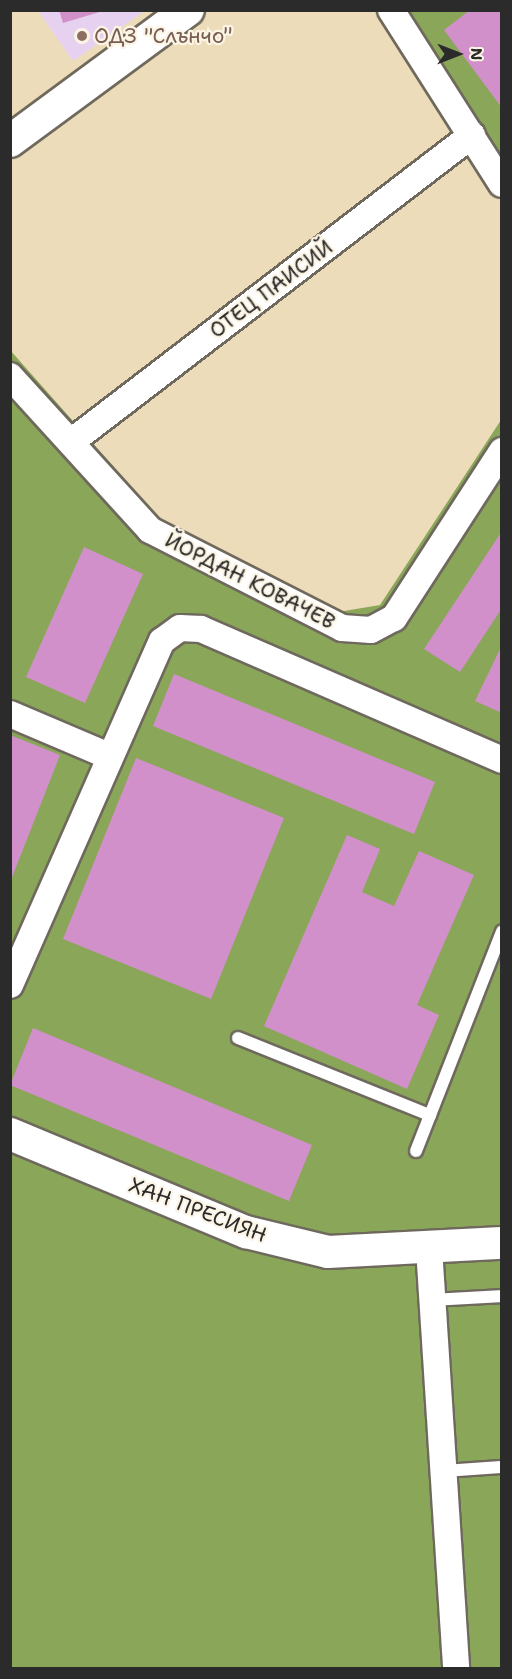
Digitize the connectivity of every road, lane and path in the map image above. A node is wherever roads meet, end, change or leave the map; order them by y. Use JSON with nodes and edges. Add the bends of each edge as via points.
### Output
{"nodes":[{"id":1,"x":393,"y":11,"type":"edge"},
{"id":2,"x":181,"y":13,"type":"edge"},
{"id":3,"x":472,"y":135,"type":"junction"},
{"id":4,"x":10,"y":141,"type":"edge"},
{"id":5,"x":501,"y":184,"type":"edge"},
{"id":6,"x":10,"y":376,"type":"edge"},
{"id":7,"x":70,"y":442,"type":"junction"},
{"id":8,"x":501,"y":451,"type":"edge"},
{"id":9,"x":10,"y":714,"type":"edge"},
{"id":10,"x":109,"y":756,"type":"junction"},
{"id":11,"x":501,"y":760,"type":"edge"},
{"id":12,"x":501,"y":932,"type":"edge"},
{"id":13,"x":10,"y":985,"type":"edge"},
{"id":14,"x":238,"y":1038,"type":"dead end"},
{"id":15,"x":430,"y":1115,"type":"junction"},
{"id":16,"x":10,"y":1134,"type":"edge"},
{"id":17,"x":416,"y":1151,"type":"dead end"},
{"id":18,"x":501,"y":1243,"type":"edge"},
{"id":19,"x":429,"y":1248,"type":"junction"},
{"id":20,"x":501,"y":1296,"type":"edge"},
{"id":21,"x":433,"y":1300,"type":"junction"},
{"id":22,"x":501,"y":1467,"type":"edge"},
{"id":23,"x":443,"y":1472,"type":"junction"},
{"id":24,"x":456,"y":1668,"type":"edge"}],
"edges":[{"from":1,"to":3,"type":"street"},
{"from":2,"to":4,"type":"street"},
{"from":3,"to":5,"type":"street"},
{"from":3,"to":7,"type":"street","name":"ОТЕЦ ПАИСИЙ"},
{"from":6,"to":7,"type":"street","name":"ЙОРДАН КОВАЧЕВ"},
{"from":7,"to":8,"type":"street","name":"ЙОРДАН КОВАЧЕВ","via":[[150,530],[342,628],[371,630],[394,618]]},
{"from":9,"to":10,"type":"street"},
{"from":10,"to":11,"type":"street","via":[[162,640],[180,628],[201,629]]},
{"from":10,"to":13,"type":"street"},
{"from":12,"to":15,"type":"lane"},
{"from":14,"to":15,"type":"lane"},
{"from":15,"to":17,"type":"lane"},
{"from":16,"to":19,"type":"street","name":"ХАН ПРЕСИЯН","via":[[246,1232],[328,1252]]},
{"from":18,"to":19,"type":"street","name":"ХАН ПРЕСИЯН"},
{"from":19,"to":21,"type":"street"},
{"from":20,"to":21,"type":"lane"},
{"from":21,"to":23,"type":"street"},
{"from":22,"to":23,"type":"lane"},
{"from":23,"to":24,"type":"street"}]}
